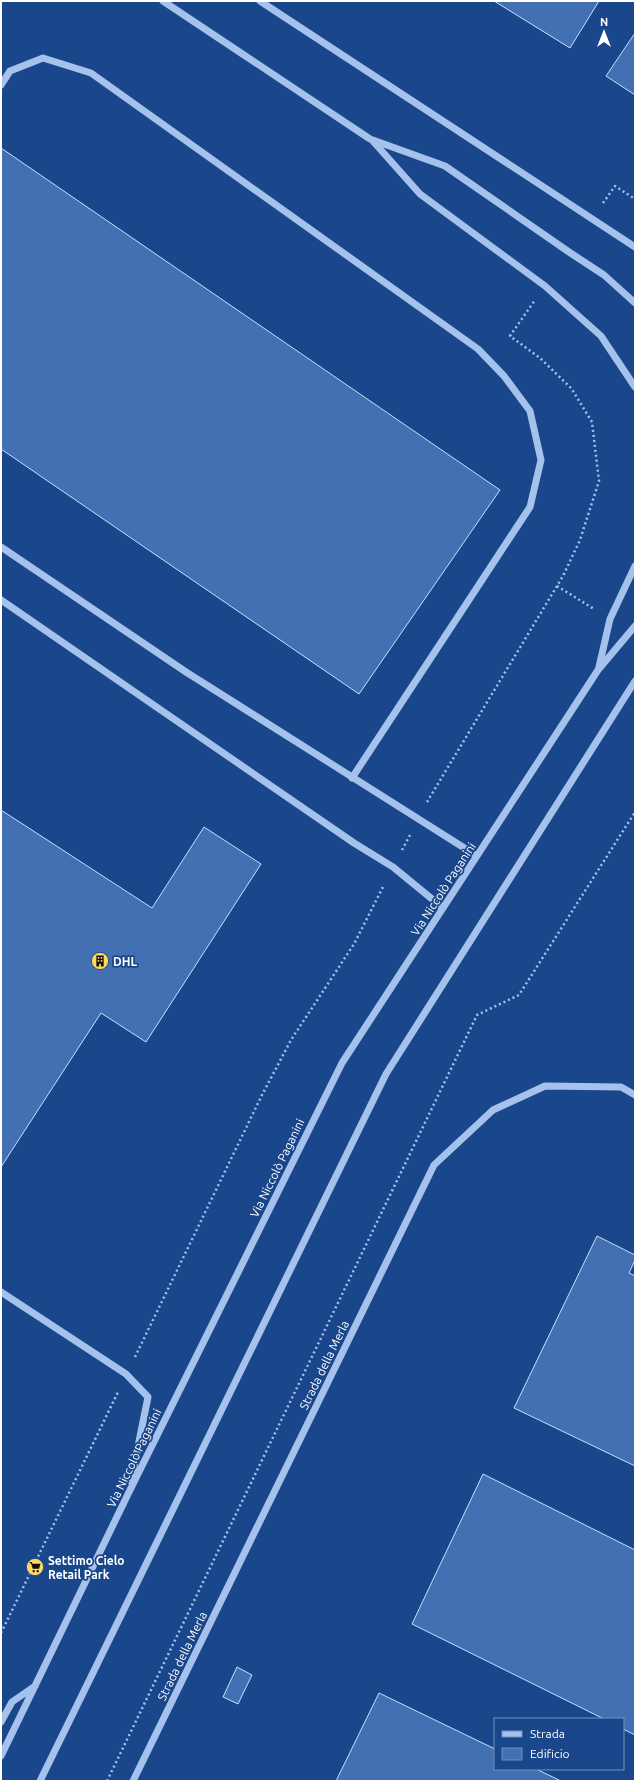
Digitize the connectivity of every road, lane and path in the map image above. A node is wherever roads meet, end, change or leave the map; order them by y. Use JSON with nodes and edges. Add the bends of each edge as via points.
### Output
{"nodes":[{"id":1,"x":163,"y":1,"type":"edge"},
{"id":2,"x":260,"y":1,"type":"edge"},
{"id":3,"x":1,"y":85,"type":"edge"},
{"id":4,"x":370,"y":138,"type":"junction"},
{"id":5,"x":635,"y":199,"type":"edge"},
{"id":6,"x":592,"y":219,"type":"junction"},
{"id":7,"x":635,"y":247,"type":"edge"},
{"id":8,"x":545,"y":286,"type":"junction"},
{"id":9,"x":635,"y":303,"type":"edge"},
{"id":10,"x":635,"y":387,"type":"edge"},
{"id":11,"x":1,"y":547,"type":"edge"},
{"id":12,"x":635,"y":566,"type":"edge"},
{"id":13,"x":1,"y":600,"type":"edge"},
{"id":14,"x":635,"y":626,"type":"edge"},
{"id":15,"x":598,"y":670,"type":"junction"},
{"id":16,"x":635,"y":681,"type":"edge"},
{"id":17,"x":352,"y":778,"type":"junction"},
{"id":18,"x":635,"y":812,"type":"edge"},
{"id":19,"x":418,"y":820,"type":"junction"},
{"id":20,"x":478,"y":856,"type":"junction"},
{"id":21,"x":393,"y":867,"type":"junction"},
{"id":22,"x":443,"y":908,"type":"junction"},
{"id":23,"x":635,"y":1095,"type":"edge"},
{"id":24,"x":1,"y":1292,"type":"edge"},
{"id":25,"x":126,"y":1374,"type":"junction"},
{"id":26,"x":129,"y":1492,"type":"junction"},
{"id":27,"x":1,"y":1633,"type":"edge"},
{"id":28,"x":35,"y":1686,"type":"junction"},
{"id":29,"x":1,"y":1722,"type":"edge"},
{"id":30,"x":1,"y":1756,"type":"edge"},
{"id":31,"x":40,"y":1781,"type":"edge"},
{"id":32,"x":107,"y":1781,"type":"edge"},
{"id":33,"x":133,"y":1781,"type":"edge"}],
"edges":[{"from":1,"to":4,"type":"street"},
{"from":2,"to":6,"type":"street"},
{"from":3,"to":17,"type":"street","via":[[10,71],[43,58],[91,73],[478,349],[504,376],[530,411],[540,460],[530,507]]},
{"from":4,"to":8,"type":"street","via":[[420,194]]},
{"from":4,"to":9,"type":"street","via":[[445,166],[604,275]]},
{"from":5,"to":6,"type":"path","via":[[615,186]]},
{"from":6,"to":7,"type":"street"},
{"from":8,"to":10,"type":"street","via":[[601,336]]},
{"from":8,"to":19,"type":"path","via":[[510,336],[540,358],[571,388],[592,422],[599,481],[580,540],[564,576],[436,786]]},
{"from":11,"to":17,"type":"street","via":[[186,672]]},
{"from":12,"to":15,"type":"street","via":[[610,619]]},
{"from":13,"to":21,"type":"street","via":[[354,843]]},
{"from":14,"to":15,"type":"street","name":"Via Niccolò Paganini"},
{"from":15,"to":20,"type":"street","name":"Via Niccolò Paganini"},
{"from":16,"to":31,"type":"street","via":[[386,1074]]},
{"from":17,"to":19,"type":"street"},
{"from":18,"to":32,"type":"path","via":[[519,995],[477,1015]]},
{"from":19,"to":20,"type":"street"},
{"from":19,"to":21,"type":"path"},
{"from":20,"to":22,"type":"street","name":"Via Niccolò Paganini"},
{"from":21,"to":22,"type":"street"},
{"from":21,"to":25,"type":"path","via":[[354,944],[291,1040],[262,1095]]},
{"from":22,"to":26,"type":"street","name":"Via Niccolò Paganini","via":[[342,1063]]},
{"from":23,"to":33,"type":"street","name":"Strada della Merla","via":[[621,1087],[545,1086],[493,1110],[434,1165]]},
{"from":24,"to":25,"type":"street"},
{"from":25,"to":26,"type":"street","via":[[148,1397]]},
{"from":25,"to":27,"type":"path"},
{"from":26,"to":28,"type":"street","name":"Via Niccolò Paganini"},
{"from":28,"to":29,"type":"street","via":[[12,1702]]},
{"from":28,"to":30,"type":"street","name":"Via Niccolò Paganini"}]}
